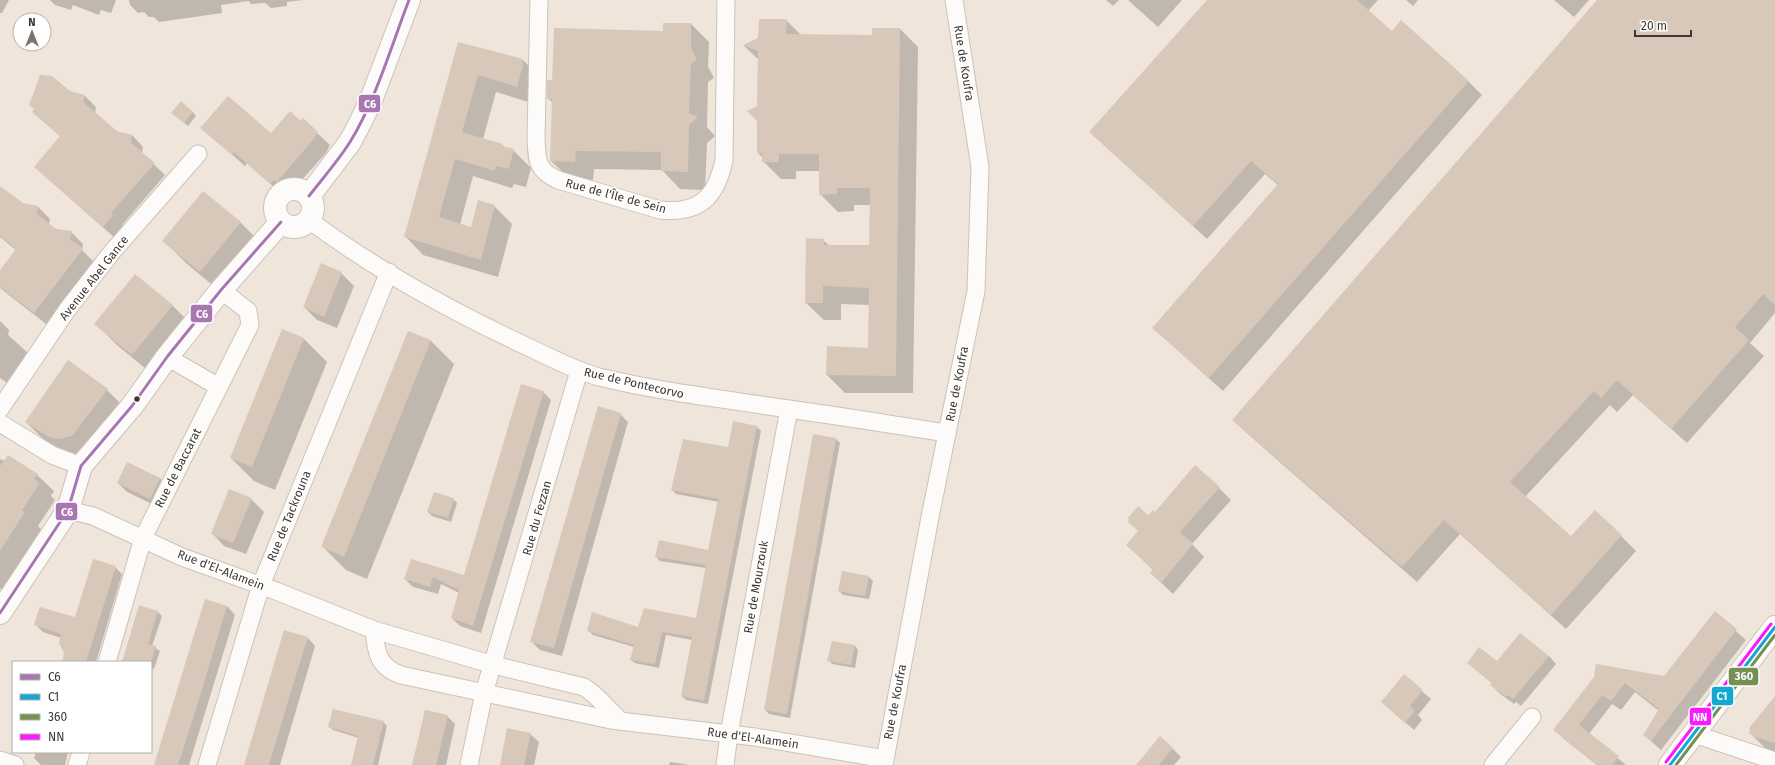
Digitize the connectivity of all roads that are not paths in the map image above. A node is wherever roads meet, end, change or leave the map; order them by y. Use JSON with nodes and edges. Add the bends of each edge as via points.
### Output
{"nodes":[{"id":1,"x":409,"y":0,"type":"edge"},
{"id":2,"x":539,"y":0,"type":"edge"},
{"id":3,"x":726,"y":0,"type":"edge"},
{"id":4,"x":954,"y":0,"type":"edge"},
{"id":5,"x":198,"y":154,"type":"dead end"},
{"id":6,"x":309,"y":196,"type":"junction"},
{"id":7,"x":309,"y":220,"type":"junction"},
{"id":8,"x":281,"y":222,"type":"junction"},
{"id":9,"x":389,"y":272,"type":"junction"},
{"id":10,"x":221,"y":290,"type":"junction"},
{"id":11,"x":167,"y":357,"type":"junction"},
{"id":12,"x":579,"y":370,"type":"junction"},
{"id":13,"x":219,"y":387,"type":"junction"},
{"id":14,"x":0,"y":409,"type":"edge"},
{"id":15,"x":788,"y":409,"type":"junction"},
{"id":16,"x":0,"y":423,"type":"edge"},
{"id":17,"x":947,"y":434,"type":"junction"},
{"id":18,"x":81,"y":466,"type":"junction"},
{"id":19,"x":68,"y":510,"type":"junction"},
{"id":20,"x":143,"y":538,"type":"junction"},
{"id":21,"x":261,"y":585,"type":"junction"},
{"id":22,"x":0,"y":613,"type":"edge"},
{"id":23,"x":1775,"y":627,"type":"edge"},
{"id":24,"x":374,"y":630,"type":"junction"},
{"id":25,"x":107,"y":661,"type":"edge"},
{"id":26,"x":494,"y":664,"type":"junction"},
{"id":27,"x":484,"y":693,"type":"junction"},
{"id":28,"x":1532,"y":717,"type":"dead end"},
{"id":29,"x":622,"y":721,"type":"junction"},
{"id":30,"x":728,"y":734,"type":"junction"},
{"id":31,"x":1694,"y":734,"type":"junction"},
{"id":32,"x":81,"y":753,"type":"edge"},
{"id":33,"x":0,"y":760,"type":"edge"},
{"id":34,"x":1775,"y":761,"type":"edge"},
{"id":35,"x":884,"y":762,"type":"edge"},
{"id":36,"x":15,"y":765,"type":"edge"},
{"id":37,"x":77,"y":765,"type":"edge"},
{"id":38,"x":207,"y":765,"type":"edge"},
{"id":39,"x":469,"y":765,"type":"edge"},
{"id":40,"x":725,"y":765,"type":"edge"},
{"id":41,"x":1493,"y":765,"type":"edge"},
{"id":42,"x":1670,"y":765,"type":"edge"}],
"edges":[{"from":1,"to":6,"type":"street","via":[[360,123],[350,142]]},
{"from":2,"to":3,"type":"street","name":"Rue de l'Île de Sein","via":[[536,157],[540,168],[558,180],[660,210],[675,211],[696,206],[707,199],[721,175],[724,160]]},
{"from":4,"to":17,"type":"street","name":"Rue de Koufra","via":[[980,167],[976,291]]},
{"from":5,"to":14,"type":"street","name":"Avenue Abel Gance","via":[[112,252],[67,310]]},
{"from":6,"to":7,"type":"street","via":[[314,208]]},
{"from":6,"to":8,"type":"street","via":[[295,189],[280,195],[275,211]]},
{"from":7,"to":8,"type":"street","via":[[298,227],[289,227]]},
{"from":7,"to":9,"type":"street","name":"Rue de Pontecorvo"},
{"from":8,"to":10,"type":"street"},
{"from":9,"to":12,"type":"street","name":"Rue de Pontecorvo","via":[[480,324]]},
{"from":9,"to":21,"type":"street","name":"Rue de Tackrouna"},
{"from":10,"to":11,"type":"street"},
{"from":10,"to":13,"type":"street","name":"Rue de Baccarat","via":[[248,311],[250,325]]},
{"from":11,"to":13,"type":"street"},
{"from":11,"to":18,"type":"street","via":[[132,406]]},
{"from":12,"to":15,"type":"street","name":"Rue de Pontecorvo","via":[[683,394]]},
{"from":12,"to":26,"type":"street","name":"Rue du Fezzan"},
{"from":13,"to":20,"type":"street","name":"Rue de Baccarat"},
{"from":15,"to":17,"type":"street","name":"Rue de Pontecorvo"},
{"from":15,"to":30,"type":"street","name":"Rue de Mourzouk"},
{"from":16,"to":18,"type":"street","via":[[52,456]]},
{"from":17,"to":35,"type":"street","name":"Rue de Koufra"},
{"from":18,"to":19,"type":"street"},
{"from":19,"to":20,"type":"street","name":"Rue d'El-Alamein","via":[[93,516]]},
{"from":19,"to":22,"type":"street"},
{"from":20,"to":21,"type":"street","name":"Rue d'El-Alamein","via":[[182,557]]},
{"from":20,"to":25,"type":"street","name":"Rue de Baccarat"},
{"from":21,"to":24,"type":"street","name":"Rue d'El-Alamein"},
{"from":21,"to":38,"type":"street","name":"Rue de Tackrouna"},
{"from":23,"to":31,"type":"street"},
{"from":24,"to":26,"type":"street","name":"Rue d'El-Alamein"},
{"from":24,"to":27,"type":"street","name":"Rue d'El-Alamein","via":[[377,652],[390,672]]},
{"from":26,"to":27,"type":"street"},
{"from":26,"to":29,"type":"street","name":"Rue d'El-Alamein","via":[[584,687],[595,694]]},
{"from":27,"to":29,"type":"street","name":"Rue d'El-Alamein"},
{"from":27,"to":39,"type":"street"},
{"from":28,"to":41,"type":"street"},
{"from":29,"to":30,"type":"street","name":"Rue d'El-Alamein"},
{"from":30,"to":35,"type":"street","name":"Rue d'El-Alamein"},
{"from":30,"to":40,"type":"street","name":"Rue de Mourzouk"},
{"from":31,"to":34,"type":"street"},
{"from":31,"to":42,"type":"street"},
{"from":32,"to":37,"type":"street"},
{"from":33,"to":36,"type":"street"}]}
